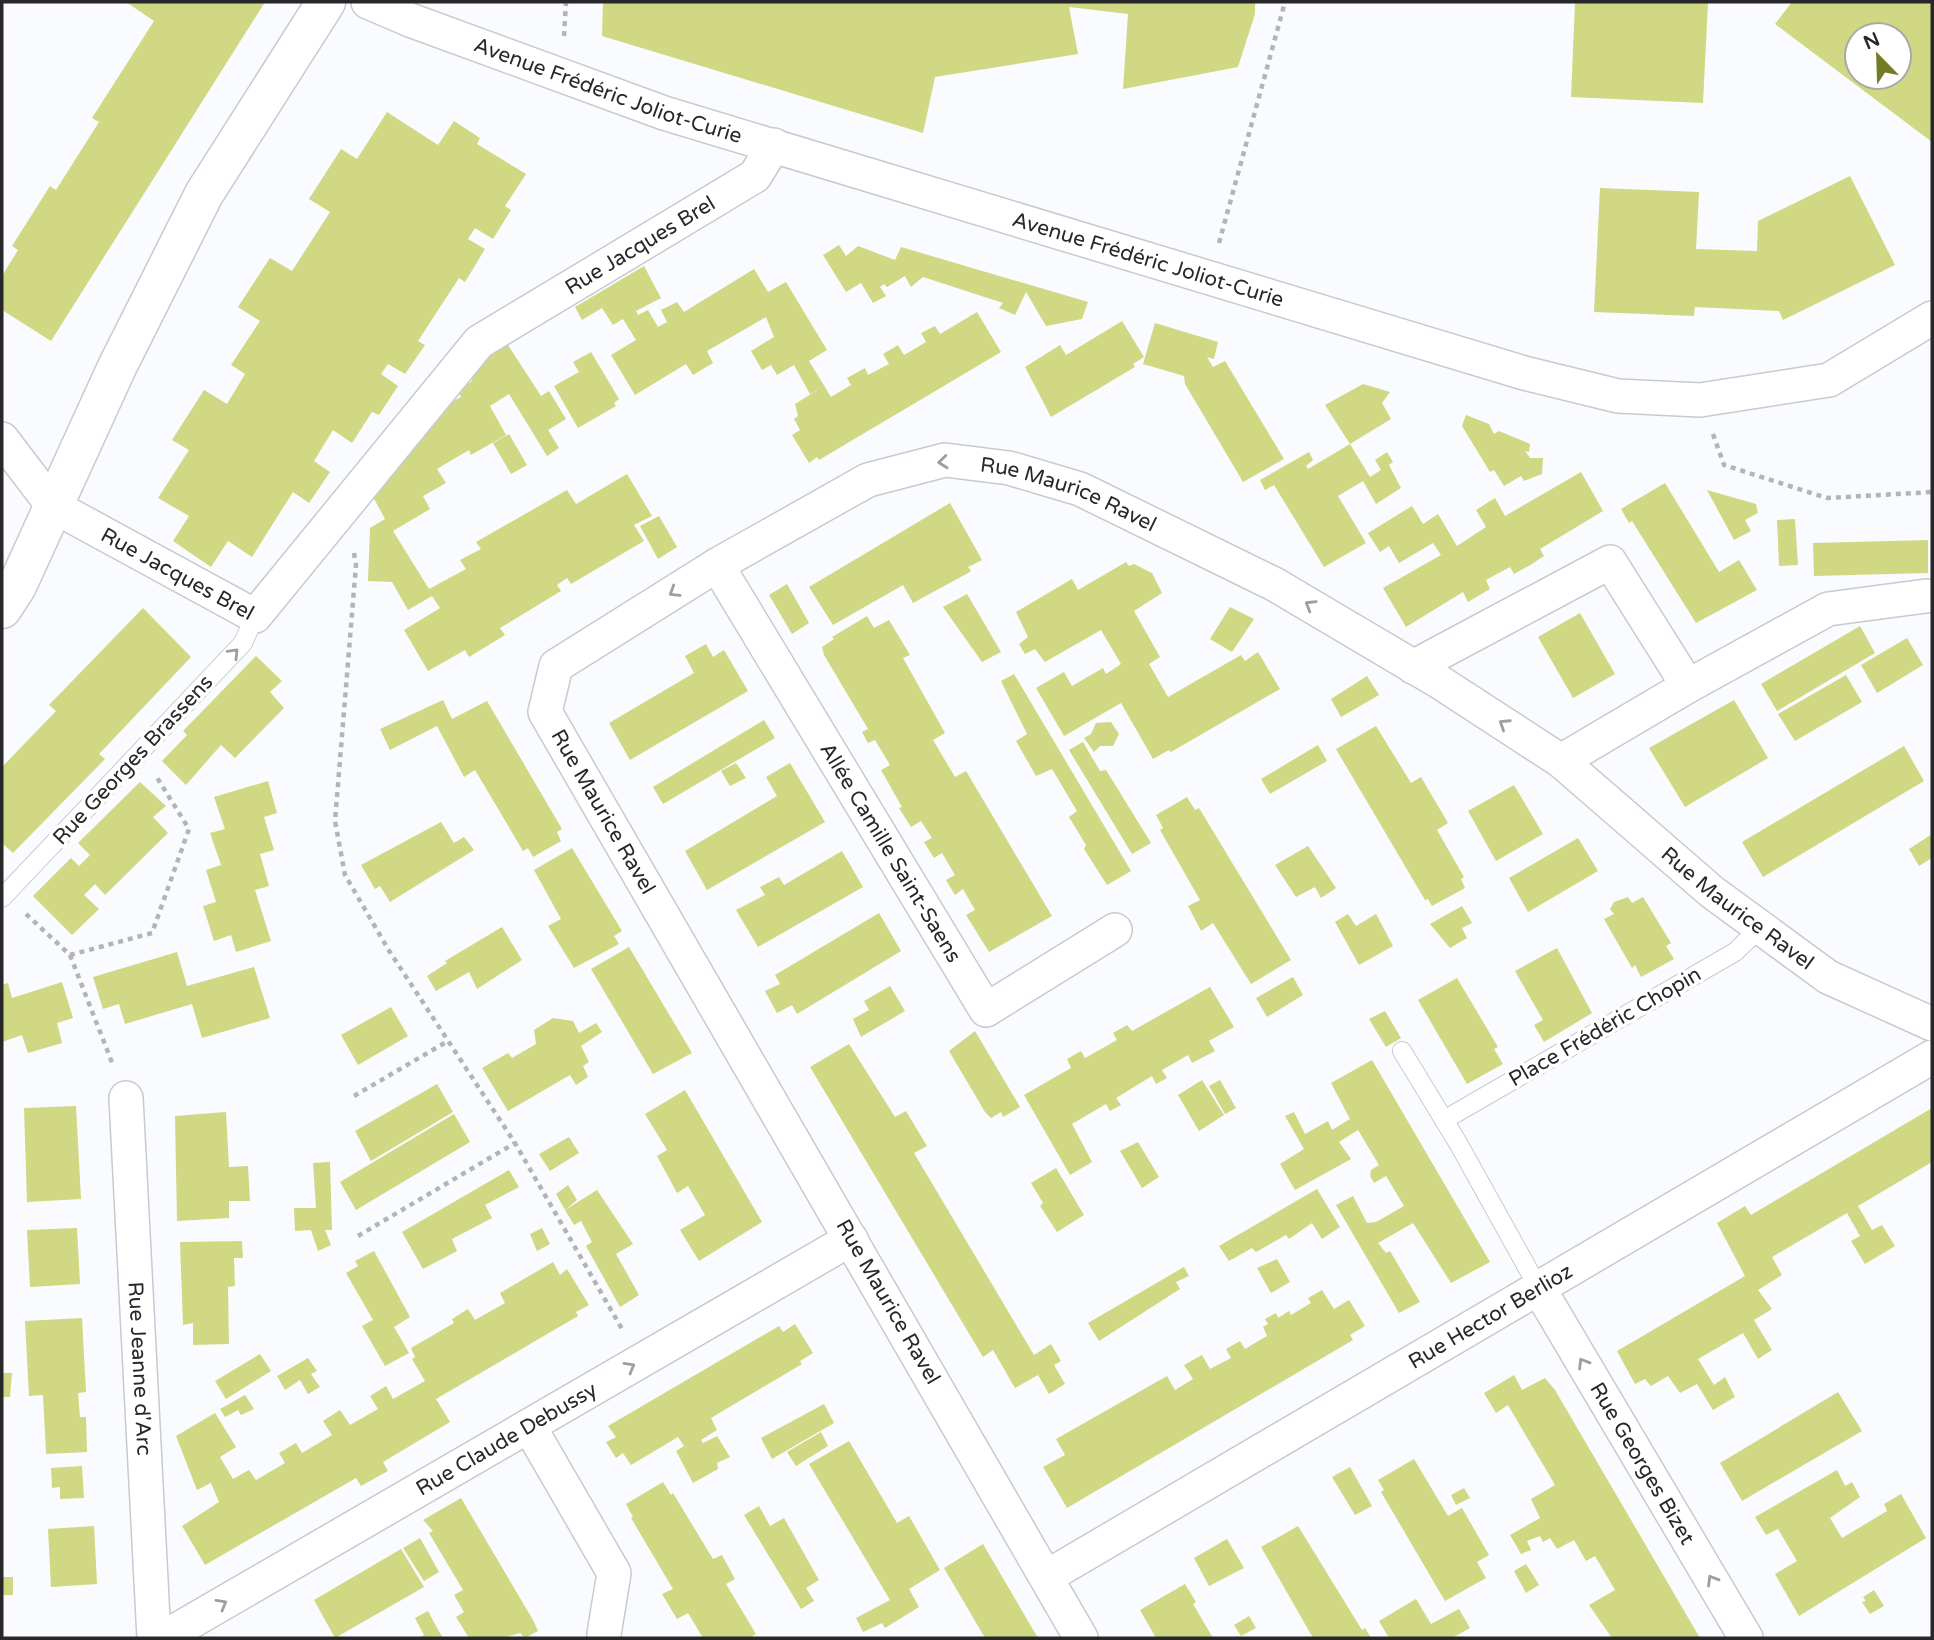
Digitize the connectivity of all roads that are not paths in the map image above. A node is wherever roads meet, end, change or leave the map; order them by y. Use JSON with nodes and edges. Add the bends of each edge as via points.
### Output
{"nodes":[{"id":1,"x":326,"y":2,"type":"edge"},
{"id":2,"x":368,"y":2,"type":"edge"},
{"id":3,"x":774,"y":145,"type":"junction"},
{"id":4,"x":1932,"y":318,"type":"edge"},
{"id":5,"x":2,"y":439,"type":"edge"},
{"id":6,"x":53,"y":506,"type":"junction"},
{"id":7,"x":717,"y":565,"type":"junction"},
{"id":8,"x":1926,"y":596,"type":"dead end"},
{"id":9,"x":2,"y":609,"type":"edge"},
{"id":10,"x":255,"y":616,"type":"junction"},
{"id":11,"x":1413,"y":667,"type":"junction"},
{"id":12,"x":1688,"y":686,"type":"junction"},
{"id":13,"x":1562,"y":761,"type":"junction"},
{"id":14,"x":3,"y":896,"type":"edge"},
{"id":15,"x":1761,"y":927,"type":"junction"},
{"id":16,"x":1115,"y":930,"type":"dead end"},
{"id":17,"x":1932,"y":1024,"type":"edge"},
{"id":18,"x":1402,"y":1051,"type":"dead end"},
{"id":19,"x":1932,"y":1057,"type":"edge"},
{"id":20,"x":126,"y":1098,"type":"road end"},
{"id":21,"x":1444,"y":1120,"type":"junction"},
{"id":22,"x":851,"y":1239,"type":"junction"},
{"id":23,"x":1538,"y":1287,"type":"junction"},
{"id":24,"x":529,"y":1426,"type":"junction"},
{"id":25,"x":1048,"y":1576,"type":"junction"},
{"id":26,"x":604,"y":1634,"type":"dead end"},
{"id":27,"x":154,"y":1638,"type":"edge"},
{"id":28,"x":163,"y":1638,"type":"edge"},
{"id":29,"x":1081,"y":1638,"type":"edge"},
{"id":30,"x":1746,"y":1638,"type":"edge"}],
"edges":[{"from":1,"to":6,"type":"street","via":[[204,194]]},
{"from":2,"to":3,"type":"street","name":"Avenue Frédéric Joliot-Curie","via":[[651,108]]},
{"from":3,"to":4,"type":"street","name":"Avenue Frédéric Joliot-Curie","via":[[1537,376],[1618,396],[1700,400],[1829,380]]},
{"from":3,"to":10,"type":"street","name":"Rue Jacques Brel","via":[[755,176],[479,342]]},
{"from":5,"to":6,"type":"street"},
{"from":6,"to":9,"type":"street"},
{"from":6,"to":10,"type":"street","name":"Rue Jacques Brel"},
{"from":11,"to":7,"type":"street","name":"Rue Maurice Ravel","one_way":true,"via":[[1249,572],[1080,489],[1009,468],[945,460],[868,480]]},
{"from":7,"to":16,"type":"street","name":"Allée Camille Saint-Saens","via":[[986,1010]]},
{"from":7,"to":22,"type":"street","name":"Rue Maurice Ravel","one_way":true,"via":[[556,666],[545,712]]},
{"from":8,"to":12,"type":"street","via":[[1828,609]]},
{"from":14,"to":10,"type":"lane","name":"Rue Georges Brassens","one_way":true,"via":[[243,643]]},
{"from":11,"to":12,"type":"street","via":[[1611,562]]},
{"from":13,"to":11,"type":"street","name":"Rue Maurice Ravel","one_way":true},
{"from":12,"to":13,"type":"street"},
{"from":13,"to":15,"type":"street","name":"Rue Maurice Ravel","via":[[1712,892]]},
{"from":15,"to":17,"type":"street","name":"Rue Maurice Ravel","via":[[1828,977]]},
{"from":15,"to":21,"type":"lane","name":"Place Frédéric Chopin","via":[[1735,952]]},
{"from":18,"to":21,"type":"lane"},
{"from":19,"to":23,"type":"street","name":"Rue Hector Berlioz"},
{"from":20,"to":27,"type":"street","name":"Rue Jeanne d'Arc"},
{"from":21,"to":23,"type":"lane"},
{"from":24,"to":22,"type":"street","name":"Rue Claude Debussy","one_way":true},
{"from":22,"to":25,"type":"street","name":"Rue Maurice Ravel"},
{"from":23,"to":25,"type":"street","name":"Rue Hector Berlioz"},
{"from":30,"to":23,"type":"street","name":"Rue Georges Bizet","one_way":true},
{"from":24,"to":26,"type":"street","via":[[614,1573]]},
{"from":28,"to":24,"type":"street","name":"Rue Claude Debussy","one_way":true},
{"from":25,"to":29,"type":"street","name":"Rue Maurice Ravel"}]}
